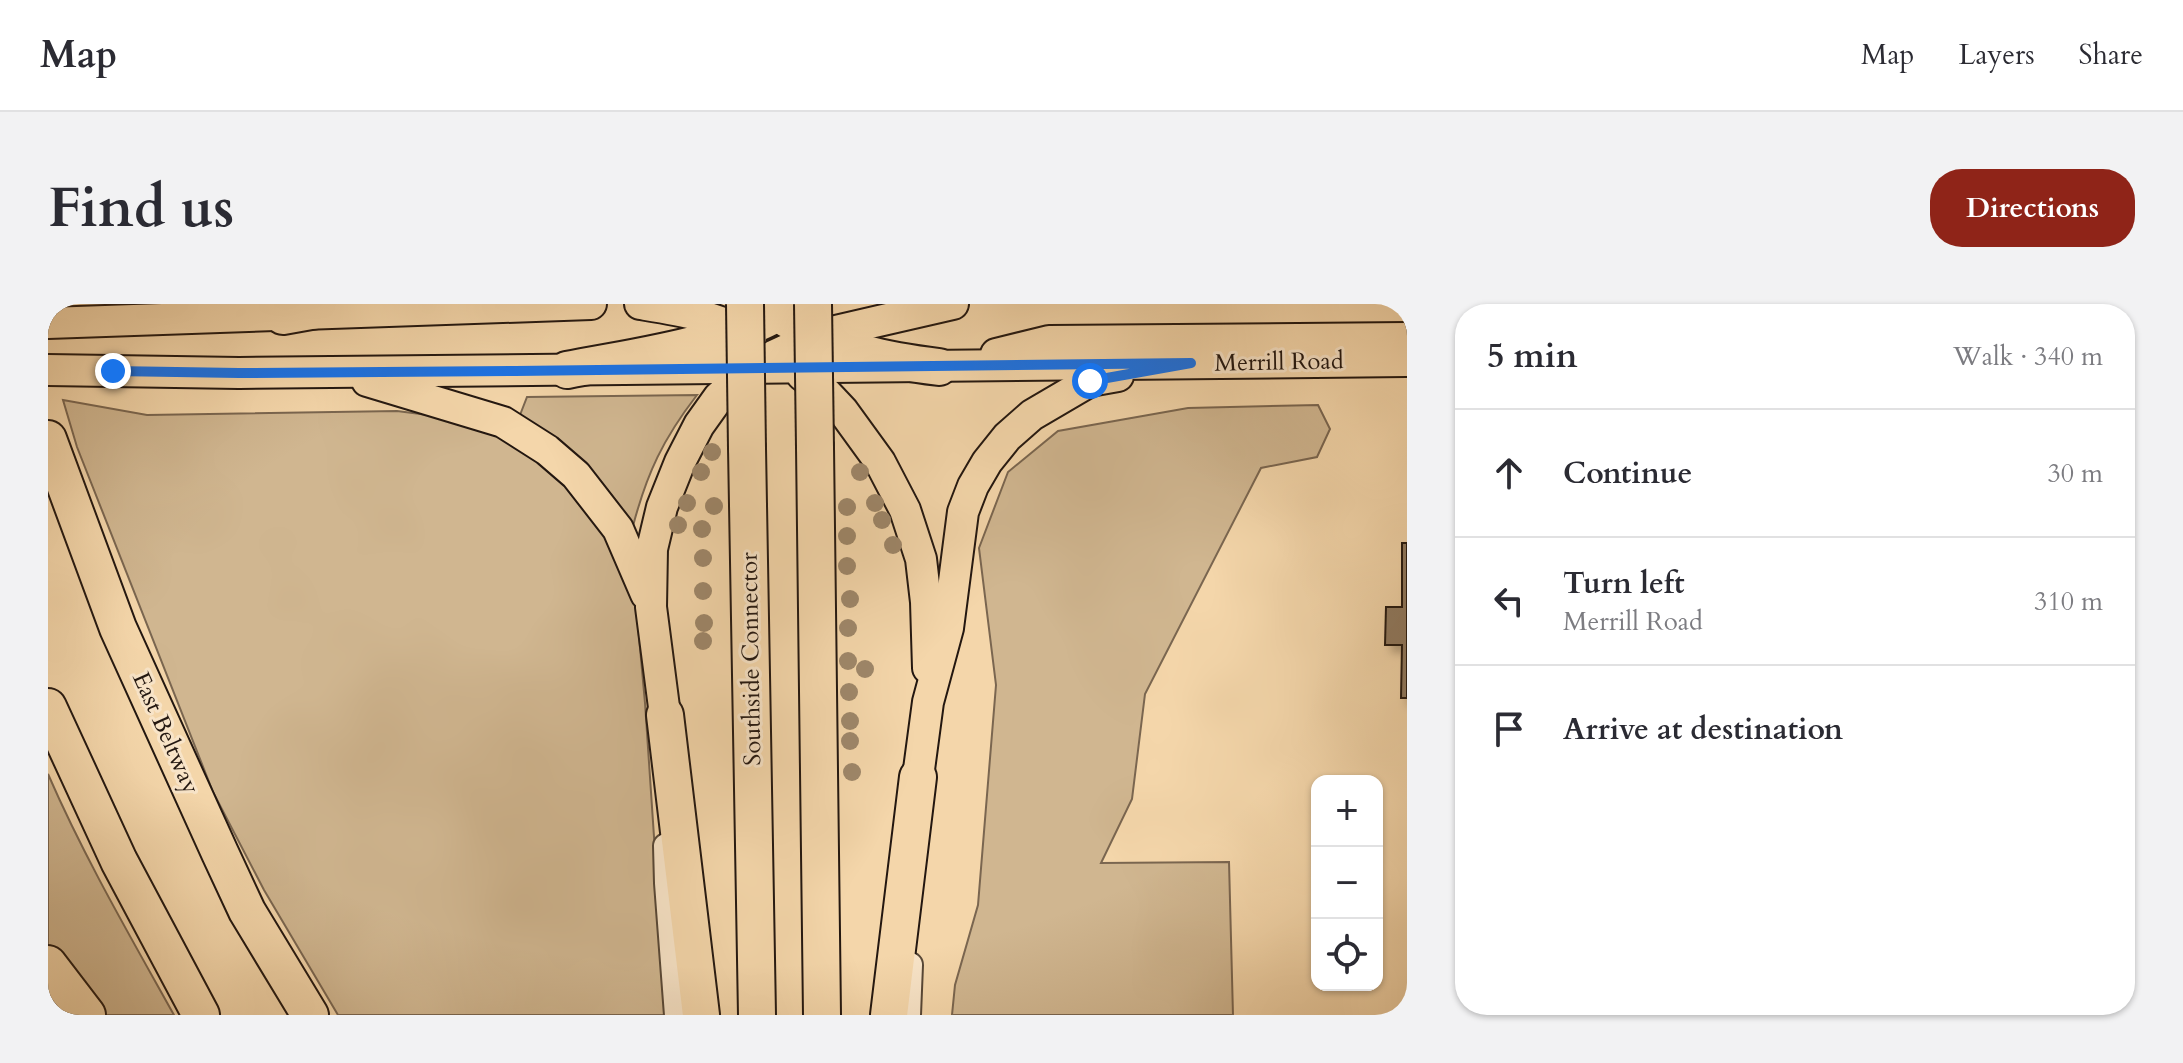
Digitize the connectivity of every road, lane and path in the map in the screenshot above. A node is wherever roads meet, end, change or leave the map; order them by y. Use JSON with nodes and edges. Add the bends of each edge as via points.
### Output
{"nodes":[{"id":1,"x":350,"y":304,"type":"edge"},
{"id":2,"x":591,"y":304,"type":"edge"},
{"id":3,"x":640,"y":304,"type":"edge"},
{"id":4,"x":953,"y":304,"type":"edge"},
{"id":5,"x":764,"y":311,"type":"edge"},
{"id":6,"x":283,"y":316,"type":"junction"},
{"id":7,"x":816,"y":320,"type":"edge"},
{"id":8,"x":48,"y":323,"type":"edge"},
{"id":9,"x":1407,"y":338,"type":"edge"},
{"id":10,"x":1407,"y":361,"type":"edge"},
{"id":11,"x":1191,"y":363,"type":"junction"},
{"id":12,"x":773,"y":364,"type":"junction"},
{"id":13,"x":939,"y":367,"type":"junction"},
{"id":14,"x":48,"y":370,"type":"edge"},
{"id":15,"x":567,"y":370,"type":"junction"},
{"id":16,"x":334,"y":371,"type":"junction"},
{"id":17,"x":49,"y":444,"type":"edge"},
{"id":18,"x":651,"y":607,"type":"junction"},
{"id":19,"x":928,"y":702,"type":"junction"},
{"id":20,"x":48,"y":707,"type":"edge"},
{"id":21,"x":665,"y":715,"type":"junction"},
{"id":22,"x":918,"y":777,"type":"junction"},
{"id":23,"x":48,"y":964,"type":"edge"},
{"id":24,"x":87,"y":1015,"type":"edge"},
{"id":25,"x":201,"y":1015,"type":"edge"},
{"id":26,"x":310,"y":1015,"type":"edge"},
{"id":27,"x":677,"y":1015,"type":"edge"},
{"id":28,"x":701,"y":1015,"type":"edge"},
{"id":29,"x":757,"y":1015,"type":"edge"},
{"id":30,"x":822,"y":1015,"type":"edge"},
{"id":31,"x":889,"y":1015,"type":"edge"},
{"id":32,"x":908,"y":1015,"type":"edge"}],
"edges":[{"from":1,"to":6,"type":"highway"},
{"from":2,"to":6,"type":"main road"},
{"from":3,"to":5,"type":"main road","via":[[704,317]]},
{"from":4,"to":7,"type":"main road"},
{"from":5,"to":7,"type":"highway"},
{"from":5,"to":12,"type":"main road"},
{"from":5,"to":15,"type":"highway","via":[[706,342]]},
{"from":5,"to":29,"type":"highway","name":"Southside Connector","bridge":true,"via":[[747,448]]},
{"from":6,"to":8,"type":"main road"},
{"from":7,"to":12,"type":"main road"},
{"from":7,"to":13,"type":"highway","via":[[861,353]]},
{"from":7,"to":30,"type":"highway","bridge":true},
{"from":9,"to":13,"type":"main road","via":[[1049,341]]},
{"from":10,"to":11,"type":"main road","name":"Merrill Road"},
{"from":11,"to":13,"type":"main road","name":"Merrill Road"},
{"from":11,"to":19,"type":"main road","via":[[1090,381],[1032,415],[987,462],[963,512],[948,628]]},
{"from":12,"to":13,"type":"main road","name":"Merrill Road"},
{"from":12,"to":15,"type":"main road","name":"Merrill Road"},
{"from":12,"to":18,"type":"main road","via":[[719,397],[680,462],[652,549]]},
{"from":12,"to":19,"type":"main road","via":[[827,394],[843,411],[880,462],[905,510],[921,559]]},
{"from":14,"to":16,"type":"main road","name":"Merrill Road"},
{"from":15,"to":16,"type":"main road","name":"Merrill Road"},
{"from":16,"to":18,"type":"main road","via":[[503,422],[547,450],[576,475],[618,529]]},
{"from":17,"to":26,"type":"highway","name":"East Beltway","via":[[118,628],[247,911]]},
{"from":18,"to":21,"type":"main road"},
{"from":19,"to":22,"type":"main road"},
{"from":20,"to":25,"type":"highway","via":[[119,861]]},
{"from":21,"to":27,"type":"street","via":[[667,883]]},
{"from":21,"to":28,"type":"highway"},
{"from":22,"to":31,"type":"highway"},
{"from":22,"to":32,"type":"street"},
{"from":23,"to":24,"type":"highway"}]}
